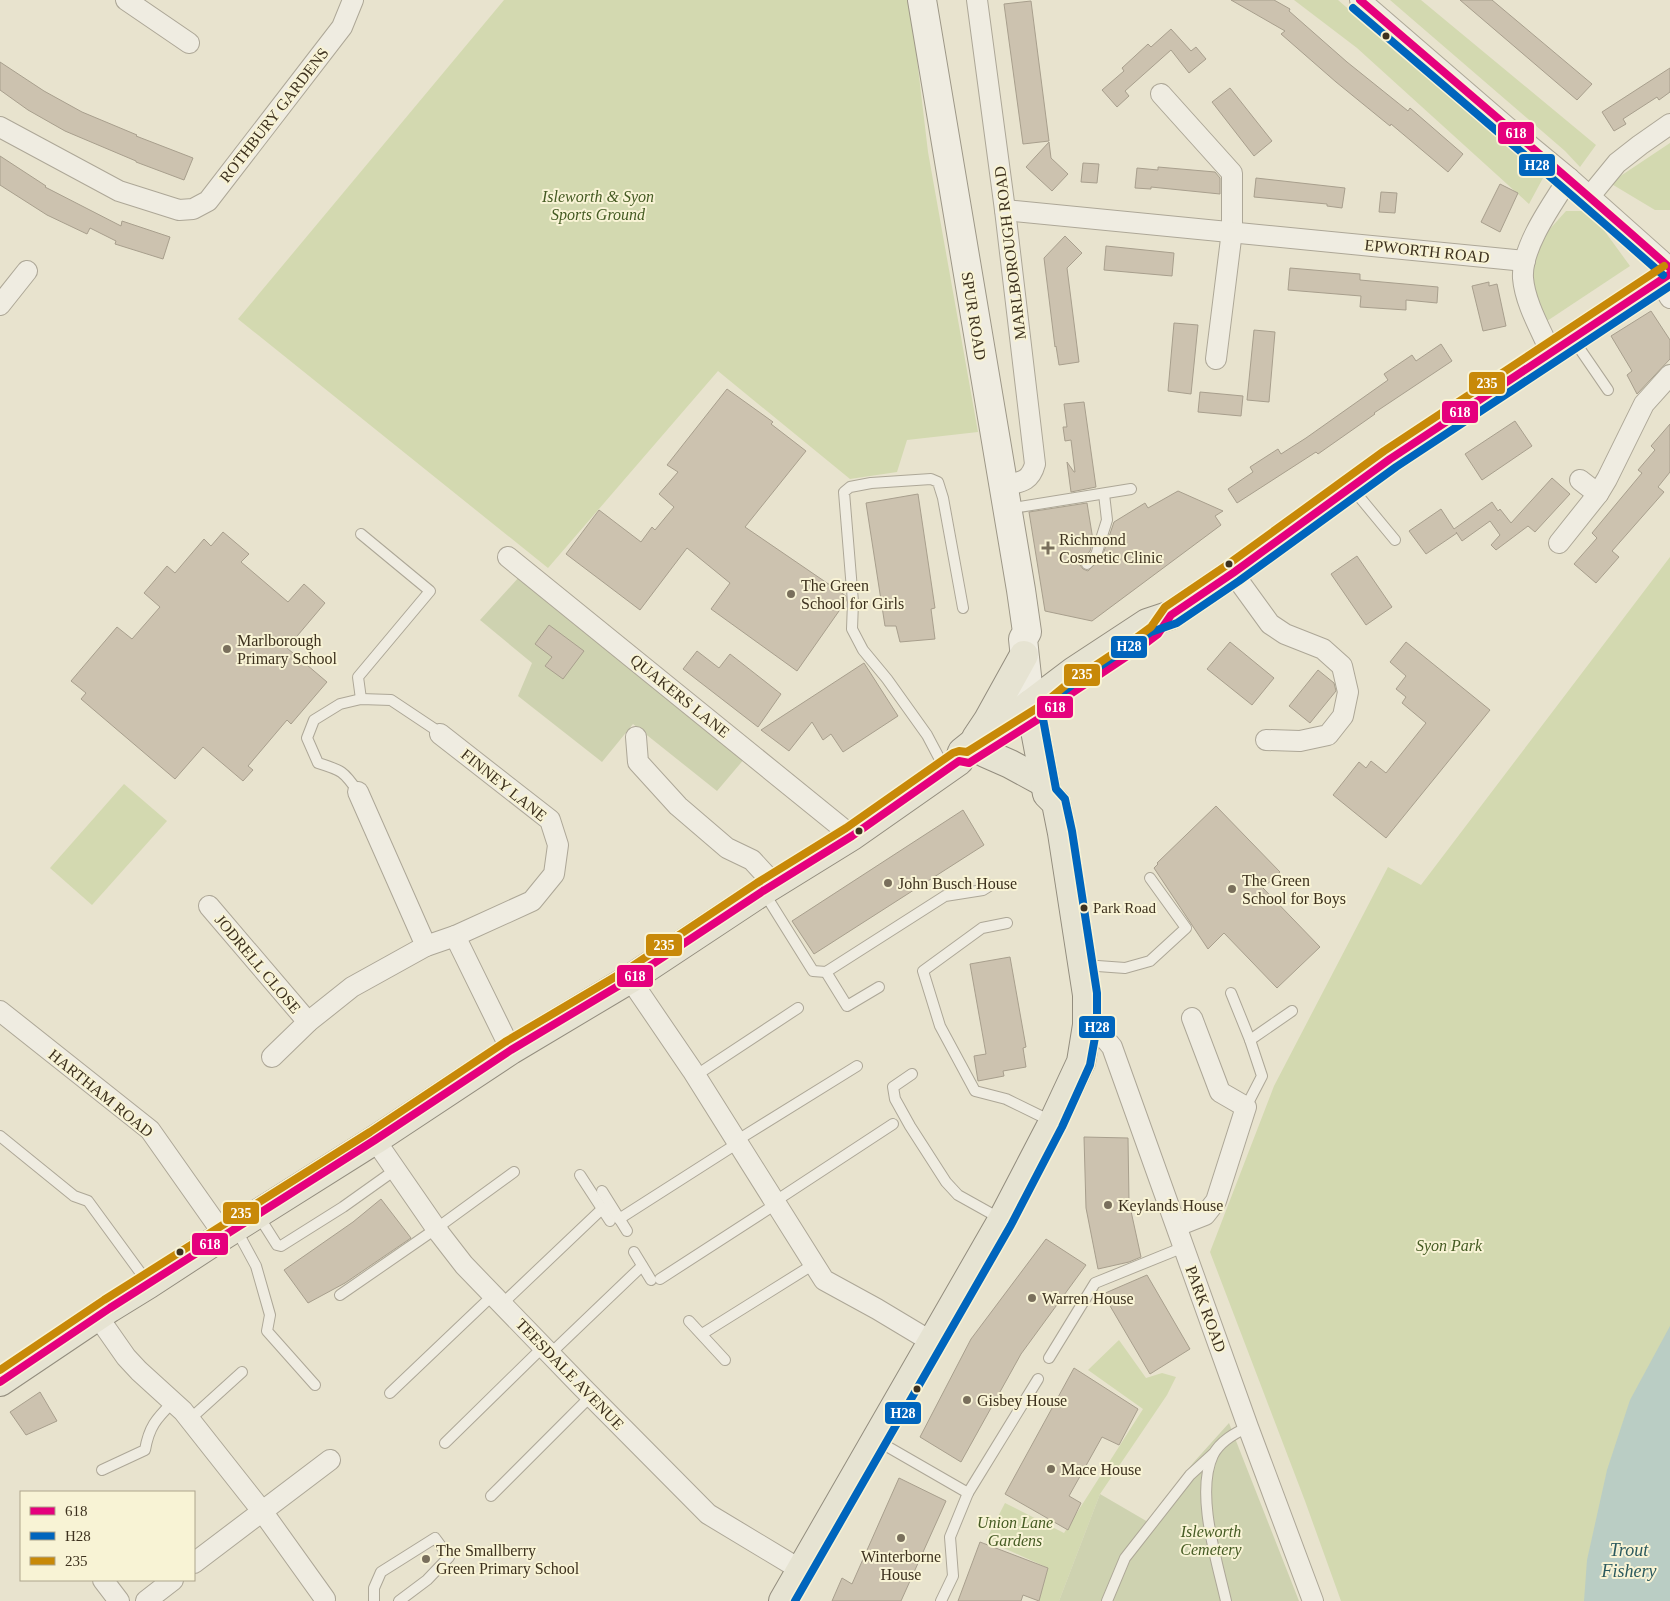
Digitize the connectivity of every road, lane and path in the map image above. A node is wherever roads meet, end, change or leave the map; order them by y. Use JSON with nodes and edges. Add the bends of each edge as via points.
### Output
{"nodes":[{"id":1,"x":126,"y":0,"type":"edge"},
{"id":2,"x":353,"y":0,"type":"edge"},
{"id":3,"x":922,"y":0,"type":"edge"},
{"id":4,"x":977,"y":0,"type":"edge"},
{"id":5,"x":1360,"y":0,"type":"edge"},
{"id":6,"x":189,"y":43,"type":"dead end"},
{"id":7,"x":1161,"y":94,"type":"dead end"},
{"id":8,"x":1670,"y":124,"type":"edge"},
{"id":9,"x":0,"y":127,"type":"edge"},
{"id":10,"x":1569,"y":178,"type":"junction"},
{"id":11,"x":1590,"y":196,"type":"junction"},
{"id":12,"x":1005,"y":210,"type":"junction"},
{"id":13,"x":1232,"y":231,"type":"junction"},
{"id":14,"x":1524,"y":261,"type":"junction"},
{"id":15,"x":27,"y":271,"type":"dead end"},
{"id":16,"x":1668,"y":280,"type":"edge"},
{"id":17,"x":0,"y":305,"type":"edge"},
{"id":18,"x":1562,"y":346,"type":"junction"},
{"id":19,"x":1216,"y":359,"type":"dead end"},
{"id":20,"x":1670,"y":375,"type":"edge"},
{"id":21,"x":1608,"y":390,"type":"dead end"},
{"id":22,"x":1580,"y":480,"type":"dead end"},
{"id":23,"x":1351,"y":487,"type":"junction"},
{"id":24,"x":1131,"y":489,"type":"dead end"},
{"id":25,"x":1104,"y":494,"type":"junction"},
{"id":26,"x":1598,"y":494,"type":"junction"},
{"id":27,"x":1004,"y":498,"type":"junction"},
{"id":28,"x":361,"y":534,"type":"dead end"},
{"id":29,"x":1395,"y":540,"type":"dead end"},
{"id":30,"x":1558,"y":542,"type":"dead end"},
{"id":31,"x":508,"y":557,"type":"dead end"},
{"id":32,"x":1087,"y":564,"type":"dead end"},
{"id":33,"x":1233,"y":573,"type":"junction"},
{"id":34,"x":963,"y":608,"type":"dead end"},
{"id":35,"x":1025,"y":644,"type":"junction"},
{"id":36,"x":361,"y":700,"type":"junction"},
{"id":37,"x":1039,"y":708,"type":"junction"},
{"id":38,"x":440,"y":734,"type":"joint"},
{"id":39,"x":636,"y":737,"type":"dead end"},
{"id":40,"x":1266,"y":740,"type":"dead end"},
{"id":41,"x":965,"y":757,"type":"junction"},
{"id":42,"x":358,"y":792,"type":"joint"},
{"id":43,"x":1051,"y":793,"type":"junction"},
{"id":44,"x":852,"y":836,"type":"junction"},
{"id":45,"x":1150,"y":878,"type":"dead end"},
{"id":46,"x":991,"y":885,"type":"dead end"},
{"id":47,"x":768,"y":888,"type":"junction"},
{"id":48,"x":209,"y":906,"type":"dead end"},
{"id":49,"x":1007,"y":923,"type":"dead end"},
{"id":50,"x":455,"y":936,"type":"junction"},
{"id":51,"x":426,"y":946,"type":"junction"},
{"id":52,"x":1083,"y":965,"type":"junction"},
{"id":53,"x":826,"y":972,"type":"junction"},
{"id":54,"x":630,"y":979,"type":"junction"},
{"id":55,"x":879,"y":987,"type":"dead end"},
{"id":56,"x":1231,"y":993,"type":"dead end"},
{"id":57,"x":798,"y":1008,"type":"dead end"},
{"id":58,"x":1292,"y":1011,"type":"dead end"},
{"id":59,"x":0,"y":1012,"type":"edge"},
{"id":60,"x":1192,"y":1018,"type":"dead end"},
{"id":61,"x":308,"y":1022,"type":"junction"},
{"id":62,"x":1087,"y":1025,"type":"junction"},
{"id":63,"x":1250,"y":1040,"type":"junction"},
{"id":64,"x":511,"y":1050,"type":"junction"},
{"id":65,"x":272,"y":1057,"type":"dead end"},
{"id":66,"x":857,"y":1066,"type":"dead end"},
{"id":67,"x":912,"y":1074,"type":"dead end"},
{"id":68,"x":695,"y":1076,"type":"junction"},
{"id":69,"x":1246,"y":1107,"type":"junction"},
{"id":70,"x":1053,"y":1122,"type":"junction"},
{"id":71,"x":893,"y":1124,"type":"dead end"},
{"id":72,"x":0,"y":1136,"type":"edge"},
{"id":73,"x":375,"y":1140,"type":"junction"},
{"id":74,"x":737,"y":1142,"type":"junction"},
{"id":75,"x":395,"y":1170,"type":"junction"},
{"id":76,"x":514,"y":1172,"type":"dead end"},
{"id":77,"x":580,"y":1175,"type":"dead end"},
{"id":78,"x":602,"y":1191,"type":"dead end"},
{"id":79,"x":775,"y":1203,"type":"junction"},
{"id":80,"x":603,"y":1208,"type":"junction"},
{"id":81,"x":615,"y":1220,"type":"junction"},
{"id":82,"x":1002,"y":1220,"type":"junction"},
{"id":83,"x":239,"y":1226,"type":"junction"},
{"id":84,"x":1177,"y":1226,"type":"junction"},
{"id":85,"x":437,"y":1228,"type":"junction"},
{"id":86,"x":626,"y":1231,"type":"dead end"},
{"id":87,"x":1184,"y":1248,"type":"junction"},
{"id":88,"x":634,"y":1252,"type":"dead end"},
{"id":89,"x":814,"y":1264,"type":"junction"},
{"id":90,"x":642,"y":1266,"type":"junction"},
{"id":91,"x":150,"y":1284,"type":"junction"},
{"id":92,"x":340,"y":1295,"type":"dead end"},
{"id":93,"x":497,"y":1300,"type":"junction"},
{"id":94,"x":98,"y":1317,"type":"junction"},
{"id":95,"x":689,"y":1321,"type":"dead end"},
{"id":96,"x":702,"y":1334,"type":"junction"},
{"id":97,"x":932,"y":1342,"type":"junction"},
{"id":98,"x":546,"y":1350,"type":"junction"},
{"id":99,"x":1048,"y":1358,"type":"dead end"},
{"id":100,"x":725,"y":1360,"type":"dead end"},
{"id":101,"x":242,"y":1372,"type":"dead end"},
{"id":102,"x":1038,"y":1379,"type":"dead end"},
{"id":103,"x":0,"y":1382,"type":"edge"},
{"id":104,"x":315,"y":1385,"type":"dead end"},
{"id":105,"x":390,"y":1393,"type":"dead end"},
{"id":106,"x":591,"y":1396,"type":"junction"},
{"id":107,"x":172,"y":1403,"type":"junction"},
{"id":108,"x":189,"y":1420,"type":"junction"},
{"id":109,"x":1248,"y":1427,"type":"junction"},
{"id":110,"x":876,"y":1439,"type":"junction"},
{"id":111,"x":445,"y":1443,"type":"dead end"},
{"id":112,"x":1214,"y":1454,"type":"junction"},
{"id":113,"x":330,"y":1460,"type":"dead end"},
{"id":114,"x":102,"y":1470,"type":"dead end"},
{"id":115,"x":968,"y":1493,"type":"junction"},
{"id":116,"x":491,"y":1496,"type":"dead end"},
{"id":117,"x":262,"y":1511,"type":"junction"},
{"id":118,"x":195,"y":1562,"type":"edge"},
{"id":119,"x":800,"y":1570,"type":"junction"},
{"id":120,"x":104,"y":1581,"type":"edge"},
{"id":121,"x":172,"y":1581,"type":"edge"},
{"id":122,"x":325,"y":1600,"type":"edge"},
{"id":123,"x":119,"y":1601,"type":"edge"},
{"id":124,"x":146,"y":1601,"type":"edge"},
{"id":125,"x":374,"y":1601,"type":"edge"},
{"id":126,"x":399,"y":1601,"type":"edge"},
{"id":127,"x":783,"y":1601,"type":"edge"},
{"id":128,"x":941,"y":1601,"type":"edge"},
{"id":129,"x":1108,"y":1601,"type":"edge"},
{"id":130,"x":1226,"y":1601,"type":"edge"},
{"id":131,"x":1313,"y":1601,"type":"edge"}],
"edges":[{"from":1,"to":6,"type":"street"},
{"from":2,"to":9,"type":"street","name":"ROTHBURY GARDENS","via":[[342,27],[208,201],[193,209],[179,210],[119,192]]},
{"from":3,"to":27,"type":"main road","name":"SPUR ROAD"},
{"from":4,"to":12,"type":"street","name":"MARLBOROUGH ROAD"},
{"from":5,"to":10,"type":"street"},
{"from":7,"to":13,"type":"street","via":[[1232,173]]},
{"from":8,"to":11,"type":"street","via":[[1617,163]]},
{"from":10,"to":11,"type":"street"},
{"from":10,"to":14,"type":"street","via":[[1543,219]]},
{"from":11,"to":16,"type":"street"},
{"from":12,"to":13,"type":"street","name":"EPWORTH ROAD"},
{"from":12,"to":27,"type":"street","name":"MARLBOROUGH ROAD","via":[[1035,464],[1032,474]]},
{"from":13,"to":14,"type":"street","name":"EPWORTH ROAD"},
{"from":13,"to":19,"type":"street"},
{"from":14,"to":18,"type":"street","via":[[1527,296]]},
{"from":15,"to":17,"type":"street"},
{"from":16,"to":18,"type":"main road"},
{"from":18,"to":21,"type":"lane"},
{"from":18,"to":23,"type":"main road"},
{"from":20,"to":26,"type":"street","via":[[1644,404]]},
{"from":22,"to":26,"type":"street"},
{"from":23,"to":29,"type":"lane"},
{"from":23,"to":33,"type":"main road"},
{"from":24,"to":25,"type":"lane"},
{"from":25,"to":27,"type":"lane"},
{"from":25,"to":32,"type":"lane","via":[[1106,520],[1096,555]]},
{"from":26,"to":30,"type":"street"},
{"from":27,"to":35,"type":"main road","name":"SPUR ROAD"},
{"from":28,"to":36,"type":"lane","via":[[430,591],[358,677]]},
{"from":31,"to":44,"type":"street","name":"QUAKERS LANE"},
{"from":33,"to":37,"type":"main road","via":[[1171,615],[1147,623],[1074,671]]},
{"from":33,"to":40,"type":"street","via":[[1270,624],[1323,650],[1342,666],[1348,692],[1344,716],[1328,735],[1300,741]]},
{"from":34,"to":41,"type":"lane","via":[[938,482],[931,479],[871,483],[850,487],[844,492],[853,602],[852,629],[863,650],[927,735]]},
{"from":35,"to":37,"type":"main road","name":"SPUR ROAD"},
{"from":35,"to":41,"type":"main road","via":[[988,720]]},
{"from":36,"to":38,"type":"lane","via":[[391,700]]},
{"from":36,"to":42,"type":"lane","via":[[340,704],[314,720],[307,738],[318,763],[339,769]]},
{"from":37,"to":41,"type":"main road","via":[[1009,720]]},
{"from":37,"to":43,"type":"main road"},
{"from":38,"to":50,"type":"street","name":"FINNEY LANE","via":[[550,820],[558,845],[554,874],[532,901]]},
{"from":39,"to":47,"type":"street","via":[[638,762],[678,806],[727,848],[752,860]]},
{"from":41,"to":43,"type":"main road","via":[[1010,764]]},
{"from":41,"to":44,"type":"main road"},
{"from":42,"to":51,"type":"street"},
{"from":43,"to":52,"type":"main road","via":[[1062,833]]},
{"from":44,"to":47,"type":"main road"},
{"from":45,"to":52,"type":"lane","via":[[1186,928],[1150,961],[1125,968]]},
{"from":46,"to":53,"type":"lane","via":[[983,890],[945,896]]},
{"from":47,"to":53,"type":"lane","via":[[813,972]]},
{"from":47,"to":54,"type":"main road"},
{"from":48,"to":61,"type":"street","name":"JODRELL CLOSE"},
{"from":49,"to":70,"type":"lane","via":[[982,928],[923,971],[940,1026],[975,1091],[1006,1100]]},
{"from":50,"to":51,"type":"street","name":"FINNEY LANE"},
{"from":50,"to":64,"type":"street"},
{"from":51,"to":61,"type":"street","name":"FINNEY LANE","via":[[352,987]]},
{"from":52,"to":62,"type":"main road"},
{"from":53,"to":55,"type":"lane","via":[[847,1006]]},
{"from":54,"to":64,"type":"main road"},
{"from":54,"to":68,"type":"street"},
{"from":56,"to":63,"type":"lane"},
{"from":57,"to":68,"type":"lane"},
{"from":58,"to":63,"type":"lane"},
{"from":59,"to":83,"type":"street","name":"HARTHAM ROAD","via":[[150,1130]]},
{"from":60,"to":69,"type":"street","via":[[1220,1092]]},
{"from":61,"to":65,"type":"street","name":"FINNEY LANE"},
{"from":62,"to":70,"type":"main road","via":[[1081,1062]]},
{"from":62,"to":84,"type":"street","name":"PARK ROAD","via":[[1112,1047]]},
{"from":63,"to":69,"type":"lane","via":[[1262,1076]]},
{"from":64,"to":73,"type":"main road"},
{"from":66,"to":74,"type":"lane"},
{"from":67,"to":82,"type":"lane","via":[[893,1086],[895,1099],[910,1126],[958,1195]]},
{"from":68,"to":74,"type":"street"},
{"from":69,"to":84,"type":"street","via":[[1216,1201],[1205,1215]]},
{"from":70,"to":82,"type":"main road"},
{"from":71,"to":79,"type":"lane"},
{"from":72,"to":91,"type":"lane","via":[[74,1196],[88,1201]]},
{"from":73,"to":75,"type":"street","name":"TEESDALE AVENUE"},
{"from":73,"to":83,"type":"main road"},
{"from":74,"to":79,"type":"street"},
{"from":74,"to":81,"type":"lane"},
{"from":75,"to":83,"type":"lane","via":[[281,1246]]},
{"from":75,"to":85,"type":"street","name":"TEESDALE AVENUE"},
{"from":76,"to":85,"type":"lane"},
{"from":77,"to":80,"type":"lane"},
{"from":78,"to":81,"type":"lane"},
{"from":79,"to":89,"type":"street"},
{"from":79,"to":90,"type":"lane","via":[[656,1279]]},
{"from":80,"to":81,"type":"lane"},
{"from":80,"to":93,"type":"lane"},
{"from":81,"to":86,"type":"lane"},
{"from":82,"to":97,"type":"main road"},
{"from":83,"to":91,"type":"main road"},
{"from":83,"to":104,"type":"lane","via":[[256,1266],[270,1315],[267,1331]]},
{"from":84,"to":87,"type":"street","name":"PARK ROAD"},
{"from":85,"to":92,"type":"lane"},
{"from":85,"to":93,"type":"street","name":"TEESDALE AVENUE","via":[[464,1265]]},
{"from":87,"to":99,"type":"lane","via":[[1095,1284]]},
{"from":87,"to":109,"type":"street","name":"PARK ROAD"},
{"from":88,"to":90,"type":"lane"},
{"from":89,"to":96,"type":"lane"},
{"from":89,"to":97,"type":"street","via":[[824,1280]]},
{"from":90,"to":98,"type":"lane"},
{"from":91,"to":94,"type":"main road"},
{"from":93,"to":98,"type":"street","name":"TEESDALE AVENUE"},
{"from":93,"to":105,"type":"lane"},
{"from":94,"to":103,"type":"main road"},
{"from":94,"to":107,"type":"street","via":[[126,1357]]},
{"from":95,"to":96,"type":"lane"},
{"from":96,"to":100,"type":"lane"},
{"from":97,"to":110,"type":"main road"},
{"from":98,"to":106,"type":"street","name":"TEESDALE AVENUE"},
{"from":98,"to":111,"type":"lane"},
{"from":101,"to":108,"type":"lane"},
{"from":102,"to":115,"type":"lane"},
{"from":106,"to":116,"type":"lane"},
{"from":106,"to":119,"type":"street","name":"TEESDALE AVENUE","via":[[708,1514]]},
{"from":107,"to":108,"type":"street"},
{"from":107,"to":114,"type":"lane","via":[[155,1420],[145,1450]]},
{"from":108,"to":117,"type":"street"},
{"from":109,"to":112,"type":"lane","via":[[1232,1434]]},
{"from":109,"to":131,"type":"street","name":"PARK ROAD"},
{"from":110,"to":115,"type":"lane"},
{"from":110,"to":119,"type":"main road"},
{"from":112,"to":129,"type":"lane","via":[[1190,1475],[1125,1558]]},
{"from":112,"to":130,"type":"lane","via":[[1206,1478],[1207,1511]]},
{"from":113,"to":117,"type":"street"},
{"from":115,"to":128,"type":"lane","via":[[950,1537],[953,1576]]},
{"from":117,"to":118,"type":"street"},
{"from":117,"to":122,"type":"street"},
{"from":119,"to":127,"type":"main road"},
{"from":120,"to":123,"type":"street"},
{"from":121,"to":124,"type":"street"},
{"from":125,"to":126,"type":"lane","via":[[374,1588],[382,1572],[435,1538],[449,1557],[427,1580]]}]}
